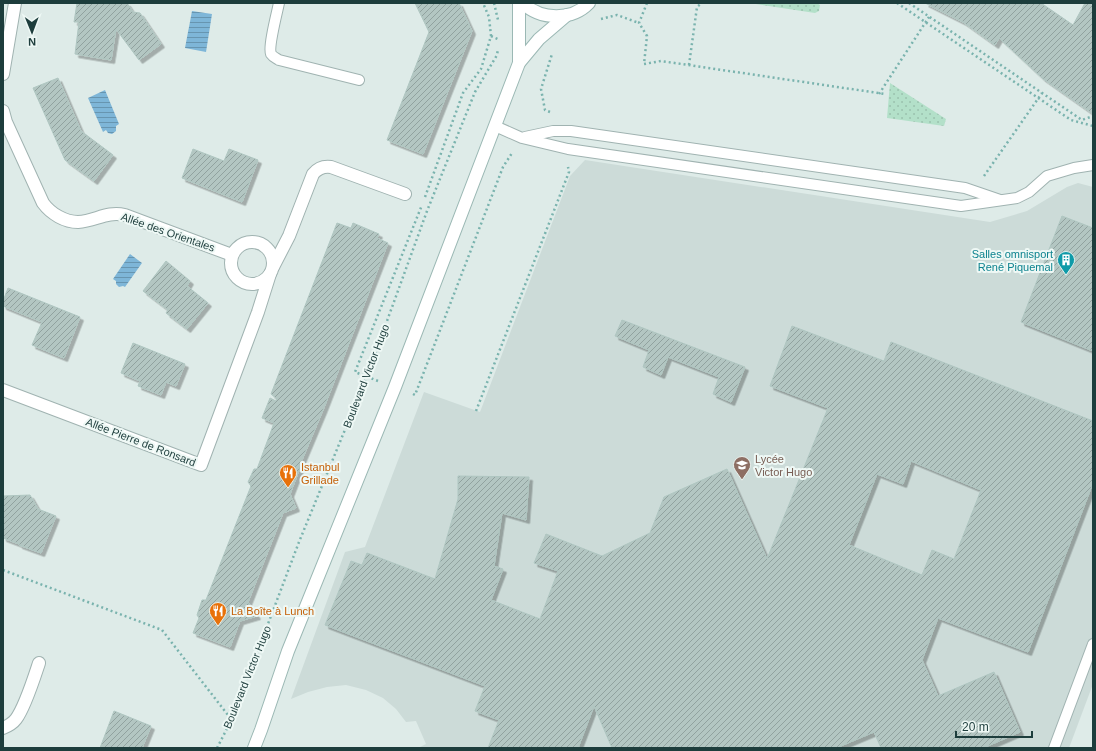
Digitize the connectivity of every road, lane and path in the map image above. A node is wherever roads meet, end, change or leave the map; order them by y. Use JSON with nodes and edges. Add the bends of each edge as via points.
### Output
{"nodes":[{"id":1,"x":15,"y":3,"type":"edge"},
{"id":2,"x":279,"y":3,"type":"edge"},
{"id":3,"x":482,"y":3,"type":"edge"},
{"id":4,"x":494,"y":3,"type":"edge"},
{"id":5,"x":519,"y":3,"type":"edge"},
{"id":6,"x":523,"y":3,"type":"edge"},
{"id":7,"x":589,"y":3,"type":"edge"},
{"id":8,"x":647,"y":3,"type":"edge"},
{"id":9,"x":702,"y":3,"type":"edge"},
{"id":10,"x":896,"y":3,"type":"edge"},
{"id":11,"x":909,"y":3,"type":"edge"},
{"id":12,"x":567,"y":15,"type":"junction"},
{"id":13,"x":929,"y":17,"type":"junction"},
{"id":14,"x":596,"y":22,"type":"dead end"},
{"id":15,"x":639,"y":23,"type":"junction"},
{"id":16,"x":926,"y":23,"type":"junction"},
{"id":17,"x":499,"y":25,"type":"dead end"},
{"id":18,"x":491,"y":36,"type":"dead end"},
{"id":19,"x":500,"y":36,"type":"dead end"},
{"id":20,"x":554,"y":49,"type":"dead end"},
{"id":21,"x":519,"y":63,"type":"junction"},
{"id":22,"x":689,"y":66,"type":"junction"},
{"id":23,"x":3,"y":74,"type":"edge"},
{"id":24,"x":359,"y":80,"type":"dead end"},
{"id":25,"x":1042,"y":92,"type":"junction"},
{"id":26,"x":879,"y":94,"type":"junction"},
{"id":27,"x":885,"y":94,"type":"dead end"},
{"id":28,"x":1038,"y":98,"type":"junction"},
{"id":29,"x":3,"y":111,"type":"edge"},
{"id":30,"x":552,"y":113,"type":"dead end"},
{"id":31,"x":1093,"y":116,"type":"edge"},
{"id":32,"x":495,"y":126,"type":"junction"},
{"id":33,"x":1093,"y":126,"type":"edge"},
{"id":34,"x":522,"y":138,"type":"junction"},
{"id":35,"x":568,"y":149,"type":"junction"},
{"id":36,"x":1093,"y":165,"type":"edge"},
{"id":37,"x":980,"y":182,"type":"dead end"},
{"id":38,"x":405,"y":194,"type":"dead end"},
{"id":39,"x":1004,"y":201,"type":"junction"},
{"id":40,"x":232,"y":255,"type":"junction"},
{"id":41,"x":272,"y":270,"type":"junction"},
{"id":42,"x":3,"y":390,"type":"edge"},
{"id":43,"x":476,"y":411,"type":"dead end"},
{"id":44,"x":3,"y":570,"type":"edge"},
{"id":45,"x":1093,"y":644,"type":"edge"},
{"id":46,"x":39,"y":663,"type":"dead end"},
{"id":47,"x":232,"y":719,"type":"junction"},
{"id":48,"x":3,"y":728,"type":"edge"},
{"id":49,"x":217,"y":748,"type":"edge"},
{"id":50,"x":254,"y":748,"type":"edge"},
{"id":51,"x":1054,"y":748,"type":"edge"}],
"edges":[{"from":1,"to":23,"type":"street"},
{"from":2,"to":24,"type":"lane","via":[[271,45],[271,54],[274,57]]},
{"from":3,"to":18,"type":"path","via":[[489,17]]},
{"from":4,"to":17,"type":"path"},
{"from":5,"to":21,"type":"street"},
{"from":6,"to":12,"type":"street","via":[[544,15]]},
{"from":7,"to":12,"type":"street"},
{"from":8,"to":15,"type":"path"},
{"from":9,"to":22,"type":"path","via":[[697,7]]},
{"from":10,"to":16,"type":"path"},
{"from":11,"to":13,"type":"path"},
{"from":12,"to":21,"type":"street","via":[[539,39]]},
{"from":13,"to":16,"type":"path"},
{"from":13,"to":25,"type":"path"},
{"from":14,"to":15,"type":"path","via":[[616,15]]},
{"from":15,"to":22,"type":"path","via":[[647,36],[644,64],[661,61]]},
{"from":16,"to":26,"type":"path"},
{"from":16,"to":28,"type":"path"},
{"from":19,"to":47,"type":"path","name":"Boulevard Victor Hugo","via":[[498,55],[475,92],[429,204],[367,376]]},
{"from":20,"to":30,"type":"path","via":[[542,90],[545,110]]},
{"from":21,"to":32,"type":"street"},
{"from":22,"to":26,"type":"path"},
{"from":25,"to":28,"type":"path"},
{"from":25,"to":31,"type":"path","via":[[1082,120]]},
{"from":26,"to":27,"type":"path"},
{"from":28,"to":33,"type":"path","via":[[1071,120]]},
{"from":28,"to":37,"type":"path"},
{"from":29,"to":40,"type":"street","name":"Allée des Orientales","via":[[43,203],[53,214],[78,222],[109,214],[125,215]]},
{"from":32,"to":34,"type":"lane"},
{"from":32,"to":50,"type":"street","via":[[392,394],[288,652]]},
{"from":34,"to":35,"type":"lane"},
{"from":34,"to":39,"type":"lane","via":[[553,131],[571,131],[965,188]]},
{"from":35,"to":39,"type":"lane","via":[[962,206]]},
{"from":35,"to":43,"type":"path","via":[[569,172]]},
{"from":36,"to":39,"type":"lane","via":[[1047,176],[1029,192]]},
{"from":38,"to":41,"type":"street","name":"Allée Pierre de Ronsard","via":[[331,167],[316,170]]},
{"from":40,"to":41,"type":"street","via":[[240,245],[248,242],[264,245],[273,258]]},
{"from":40,"to":41,"type":"street","via":[[231,267],[240,281],[257,284]]},
{"from":41,"to":42,"type":"street","name":"Allée Pierre de Ronsard","via":[[201,465]]},
{"from":44,"to":47,"type":"path","via":[[162,630]]},
{"from":45,"to":51,"type":"lane"},
{"from":46,"to":48,"type":"street","via":[[16,720]]},
{"from":47,"to":49,"type":"path","name":"Boulevard Victor Hugo"}]}
